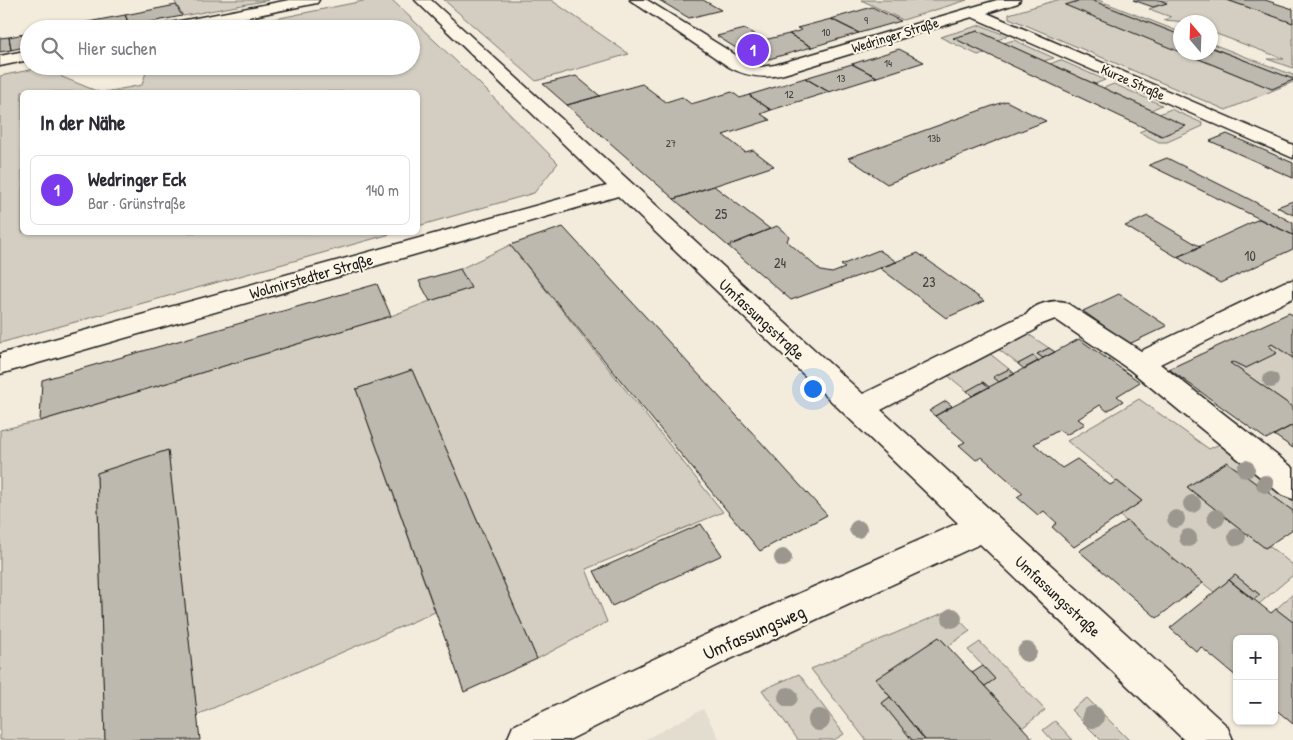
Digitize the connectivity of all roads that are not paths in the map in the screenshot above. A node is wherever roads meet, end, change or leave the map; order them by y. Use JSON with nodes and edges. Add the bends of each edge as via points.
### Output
{"nodes":[{"id":1,"x":312,"y":0,"type":"edge"},
{"id":2,"x":422,"y":0,"type":"edge"},
{"id":3,"x":637,"y":0,"type":"edge"},
{"id":4,"x":1013,"y":0,"type":"edge"},
{"id":5,"x":973,"y":12,"type":"junction"},
{"id":6,"x":211,"y":20,"type":"edge"},
{"id":7,"x":20,"y":58,"type":"edge"},
{"id":8,"x":0,"y":61,"type":"edge"},
{"id":9,"x":1293,"y":152,"type":"edge"},
{"id":10,"x":622,"y":188,"type":"junction"},
{"id":11,"x":1293,"y":288,"type":"edge"},
{"id":12,"x":1140,"y":363,"type":"junction"},
{"id":13,"x":0,"y":364,"type":"edge"},
{"id":14,"x":858,"y":409,"type":"junction"},
{"id":15,"x":1293,"y":486,"type":"edge"},
{"id":16,"x":984,"y":526,"type":"junction"},
{"id":17,"x":526,"y":740,"type":"edge"},
{"id":18,"x":1213,"y":740,"type":"edge"}],
"edges":[{"from":1,"to":6,"type":"street"},
{"from":2,"to":10,"type":"street","name":"Umfassungsstraße"},
{"from":3,"to":5,"type":"street","name":"Wedringer Straße","via":[[750,72],[764,73]]},
{"from":4,"to":5,"type":"street","name":"Wedringer Straße"},
{"from":5,"to":9,"type":"street","name":"Kurze Straße"},
{"from":7,"to":8,"type":"street"},
{"from":10,"to":13,"type":"street","name":"Wolmirstedter Straße"},
{"from":10,"to":14,"type":"street","name":"Umfassungsstraße"},
{"from":11,"to":12,"type":"street"},
{"from":12,"to":14,"type":"street","via":[[1056,308]]},
{"from":12,"to":15,"type":"street"},
{"from":14,"to":16,"type":"street","name":"Umfassungsstraße"},
{"from":16,"to":17,"type":"street","name":"Umfassungsweg","via":[[709,651]]},
{"from":16,"to":18,"type":"street","name":"Umfassungsstraße"}]}
